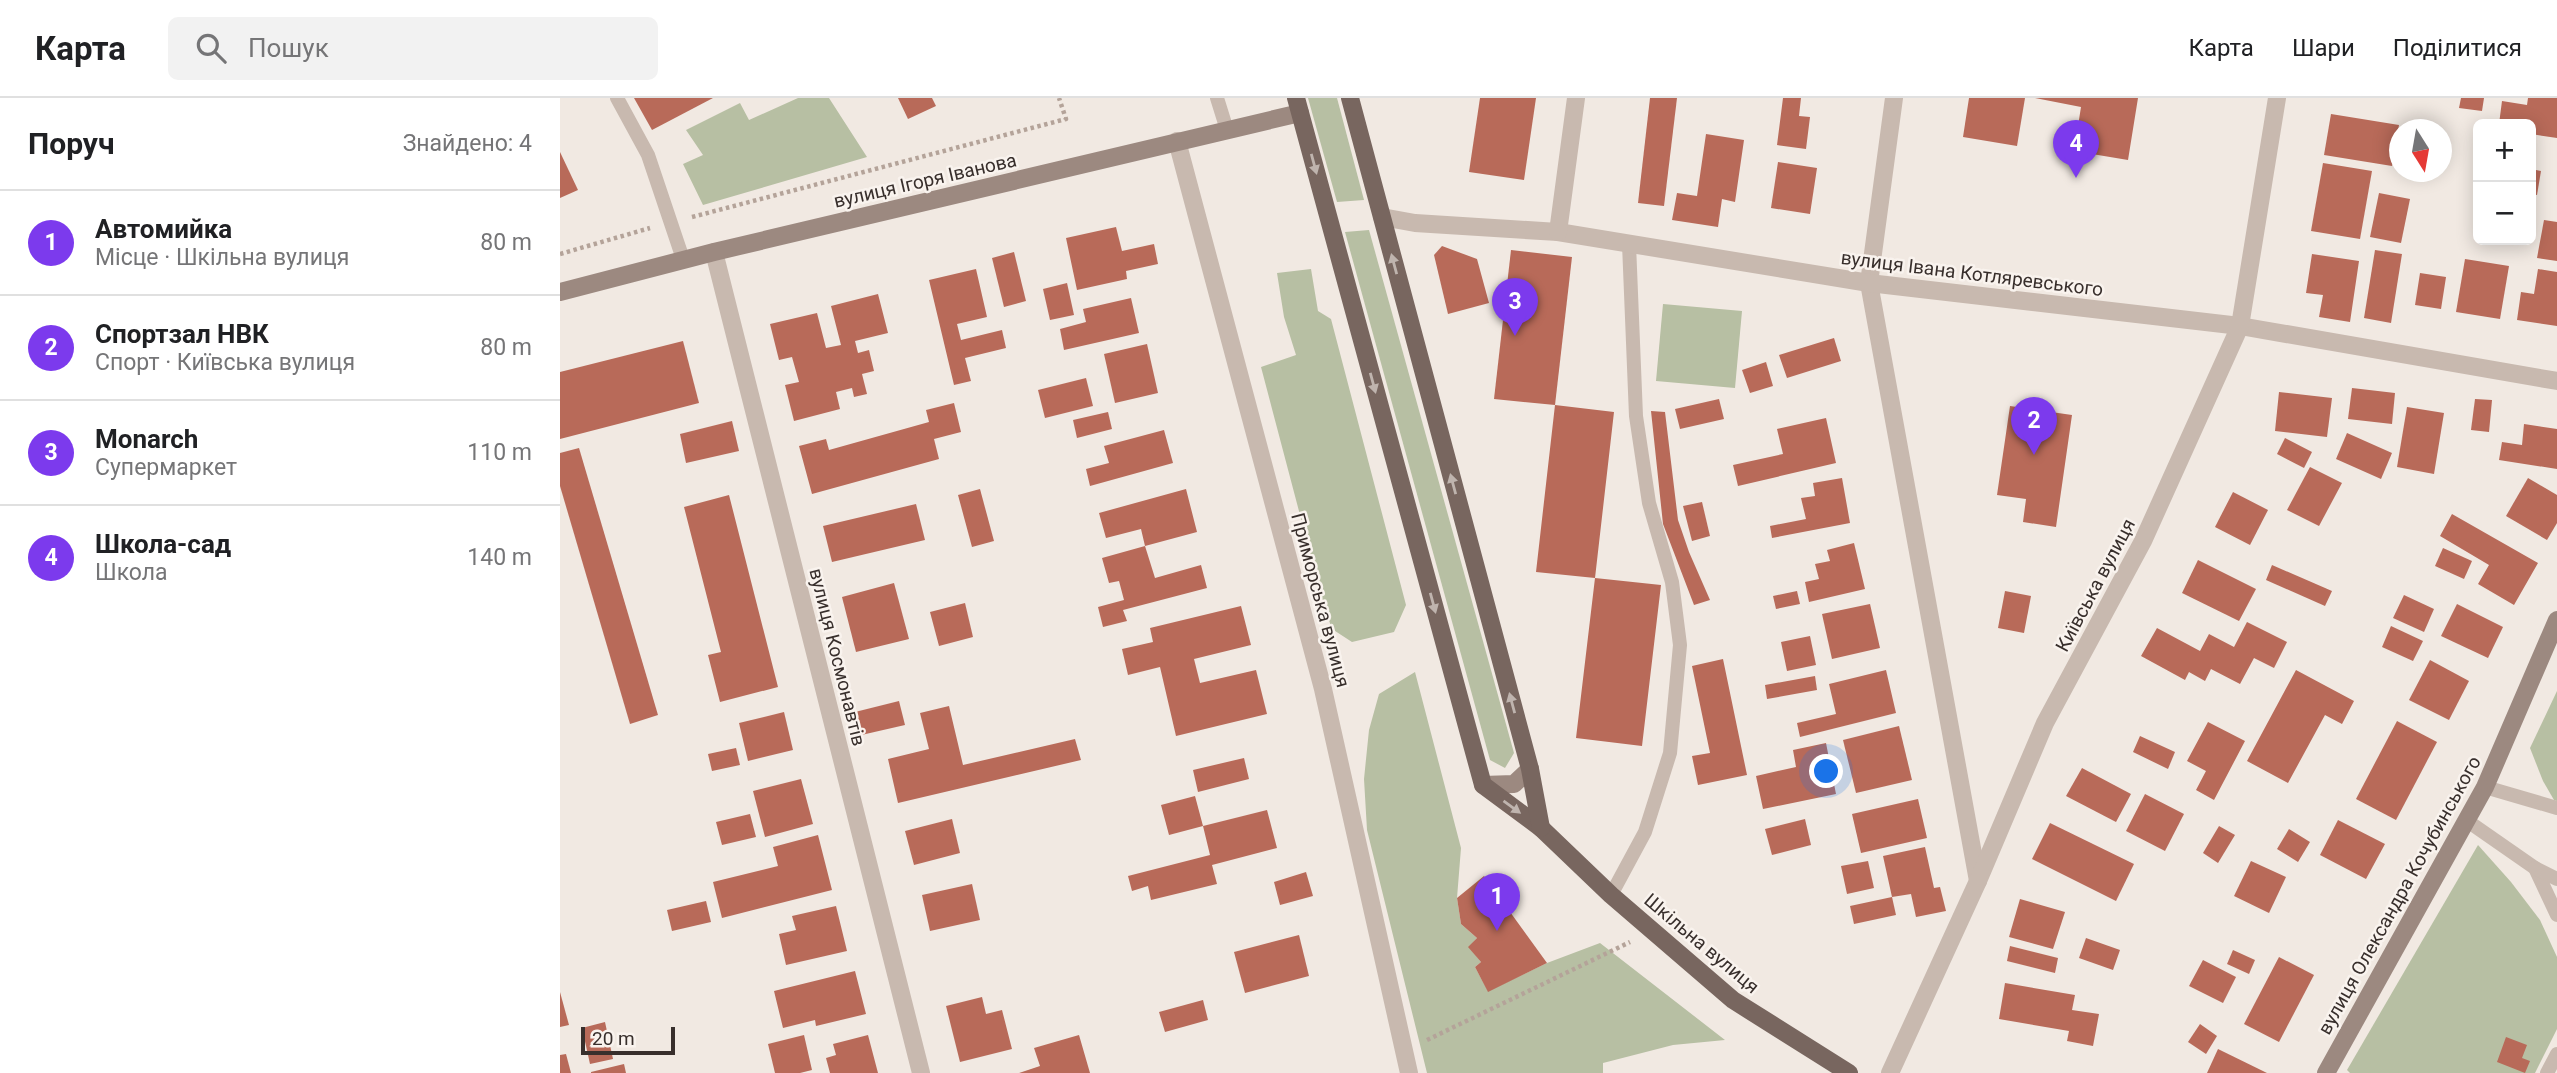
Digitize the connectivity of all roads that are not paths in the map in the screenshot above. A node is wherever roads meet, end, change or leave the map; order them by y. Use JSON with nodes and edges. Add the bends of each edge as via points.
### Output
{"nodes":[{"id":1,"x":617,"y":98,"type":"edge"},
{"id":2,"x":1217,"y":98,"type":"edge"},
{"id":3,"x":1350,"y":98,"type":"edge"},
{"id":4,"x":1576,"y":98,"type":"edge"},
{"id":5,"x":1894,"y":98,"type":"edge"},
{"id":6,"x":2277,"y":98,"type":"edge"},
{"id":7,"x":1298,"y":106,"type":"edge"},
{"id":8,"x":1227,"y":130,"type":"junction"},
{"id":9,"x":1177,"y":141,"type":"junction"},
{"id":10,"x":1382,"y":217,"type":"junction"},
{"id":11,"x":1558,"y":232,"type":"junction"},
{"id":12,"x":1629,"y":244,"type":"junction"},
{"id":13,"x":714,"y":252,"type":"junction"},
{"id":14,"x":683,"y":259,"type":"junction"},
{"id":15,"x":1869,"y":283,"type":"junction"},
{"id":16,"x":560,"y":292,"type":"edge"},
{"id":17,"x":2240,"y":326,"type":"junction"},
{"id":18,"x":2557,"y":381,"type":"edge"},
{"id":19,"x":2557,"y":620,"type":"edge"},
{"id":20,"x":1530,"y":769,"type":"junction"},
{"id":21,"x":1483,"y":785,"type":"junction"},
{"id":22,"x":2485,"y":787,"type":"junction"},
{"id":23,"x":2557,"y":808,"type":"edge"},
{"id":24,"x":2466,"y":820,"type":"junction"},
{"id":25,"x":1541,"y":828,"type":"junction"},
{"id":26,"x":2535,"y":867,"type":"junction"},
{"id":27,"x":2557,"y":880,"type":"edge"},
{"id":28,"x":1978,"y":881,"type":"junction"},
{"id":29,"x":1611,"y":895,"type":"junction"},
{"id":30,"x":2557,"y":915,"type":"edge"},
{"id":31,"x":2557,"y":1054,"type":"edge"},
{"id":32,"x":921,"y":1073,"type":"edge"},
{"id":33,"x":1409,"y":1073,"type":"edge"},
{"id":34,"x":1849,"y":1073,"type":"edge"},
{"id":35,"x":1890,"y":1073,"type":"edge"},
{"id":36,"x":2326,"y":1073,"type":"edge"},
{"id":37,"x":2547,"y":1073,"type":"edge"}],
"edges":[{"from":1,"to":14,"type":"lane","via":[[648,155]]},
{"from":2,"to":8,"type":"lane"},
{"from":3,"to":10,"type":"main road"},
{"from":4,"to":11,"type":"street"},
{"from":5,"to":15,"type":"street"},
{"from":6,"to":17,"type":"street","name":"Київська вулиця"},
{"from":7,"to":8,"type":"street","name":"вулиця Ігоря Іванова"},
{"from":7,"to":21,"type":"main road","one_way":true},
{"from":8,"to":9,"type":"street","name":"вулиця Ігоря Іванова"},
{"from":9,"to":13,"type":"street","name":"вулиця Ігоря Іванова"},
{"from":9,"to":33,"type":"street","name":"Приморська вулиця","via":[[1323,689]]},
{"from":10,"to":11,"type":"street","name":"вулиця Івана Котляревського"},
{"from":20,"to":10,"type":"main road","one_way":true},
{"from":11,"to":12,"type":"street","name":"вулиця Івана Котляревського"},
{"from":12,"to":15,"type":"street","name":"вулиця Івана Котляревського"},
{"from":12,"to":29,"type":"lane","via":[[1636,415],[1648,503],[1672,582],[1680,645],[1670,753],[1645,832]]},
{"from":13,"to":14,"type":"street","name":"вулиця Ігоря Іванова"},
{"from":13,"to":32,"type":"street","name":"вулиця Космонавтів"},
{"from":14,"to":16,"type":"street","name":"вулиця Ігоря Іванова"},
{"from":15,"to":17,"type":"street","name":"вулиця Івана Котляревського"},
{"from":15,"to":28,"type":"street"},
{"from":17,"to":18,"type":"street","name":"вулиця Івана Котляревського"},
{"from":17,"to":28,"type":"street","name":"Київська вулиця","via":[[2143,541],[2045,723]]},
{"from":19,"to":22,"type":"street","name":"вулиця Олександра Кочубинського"},
{"from":20,"to":21,"type":"street","via":[[1514,784]]},
{"from":20,"to":25,"type":"main road"},
{"from":21,"to":25,"type":"main road","name":"Шкільна вулиця","one_way":true},
{"from":22,"to":23,"type":"lane"},
{"from":22,"to":24,"type":"street","name":"вулиця Олександра Кочубинського"},
{"from":24,"to":26,"type":"lane"},
{"from":24,"to":36,"type":"street","name":"вулиця Олександра Кочубинського"},
{"from":25,"to":29,"type":"main road","name":"Шкільна вулиця"},
{"from":26,"to":27,"type":"lane"},
{"from":26,"to":30,"type":"lane"},
{"from":28,"to":35,"type":"street","name":"Київська вулиця"},
{"from":29,"to":34,"type":"main road","name":"Шкільна вулиця","via":[[1733,1000]]},
{"from":31,"to":37,"type":"lane"}]}
